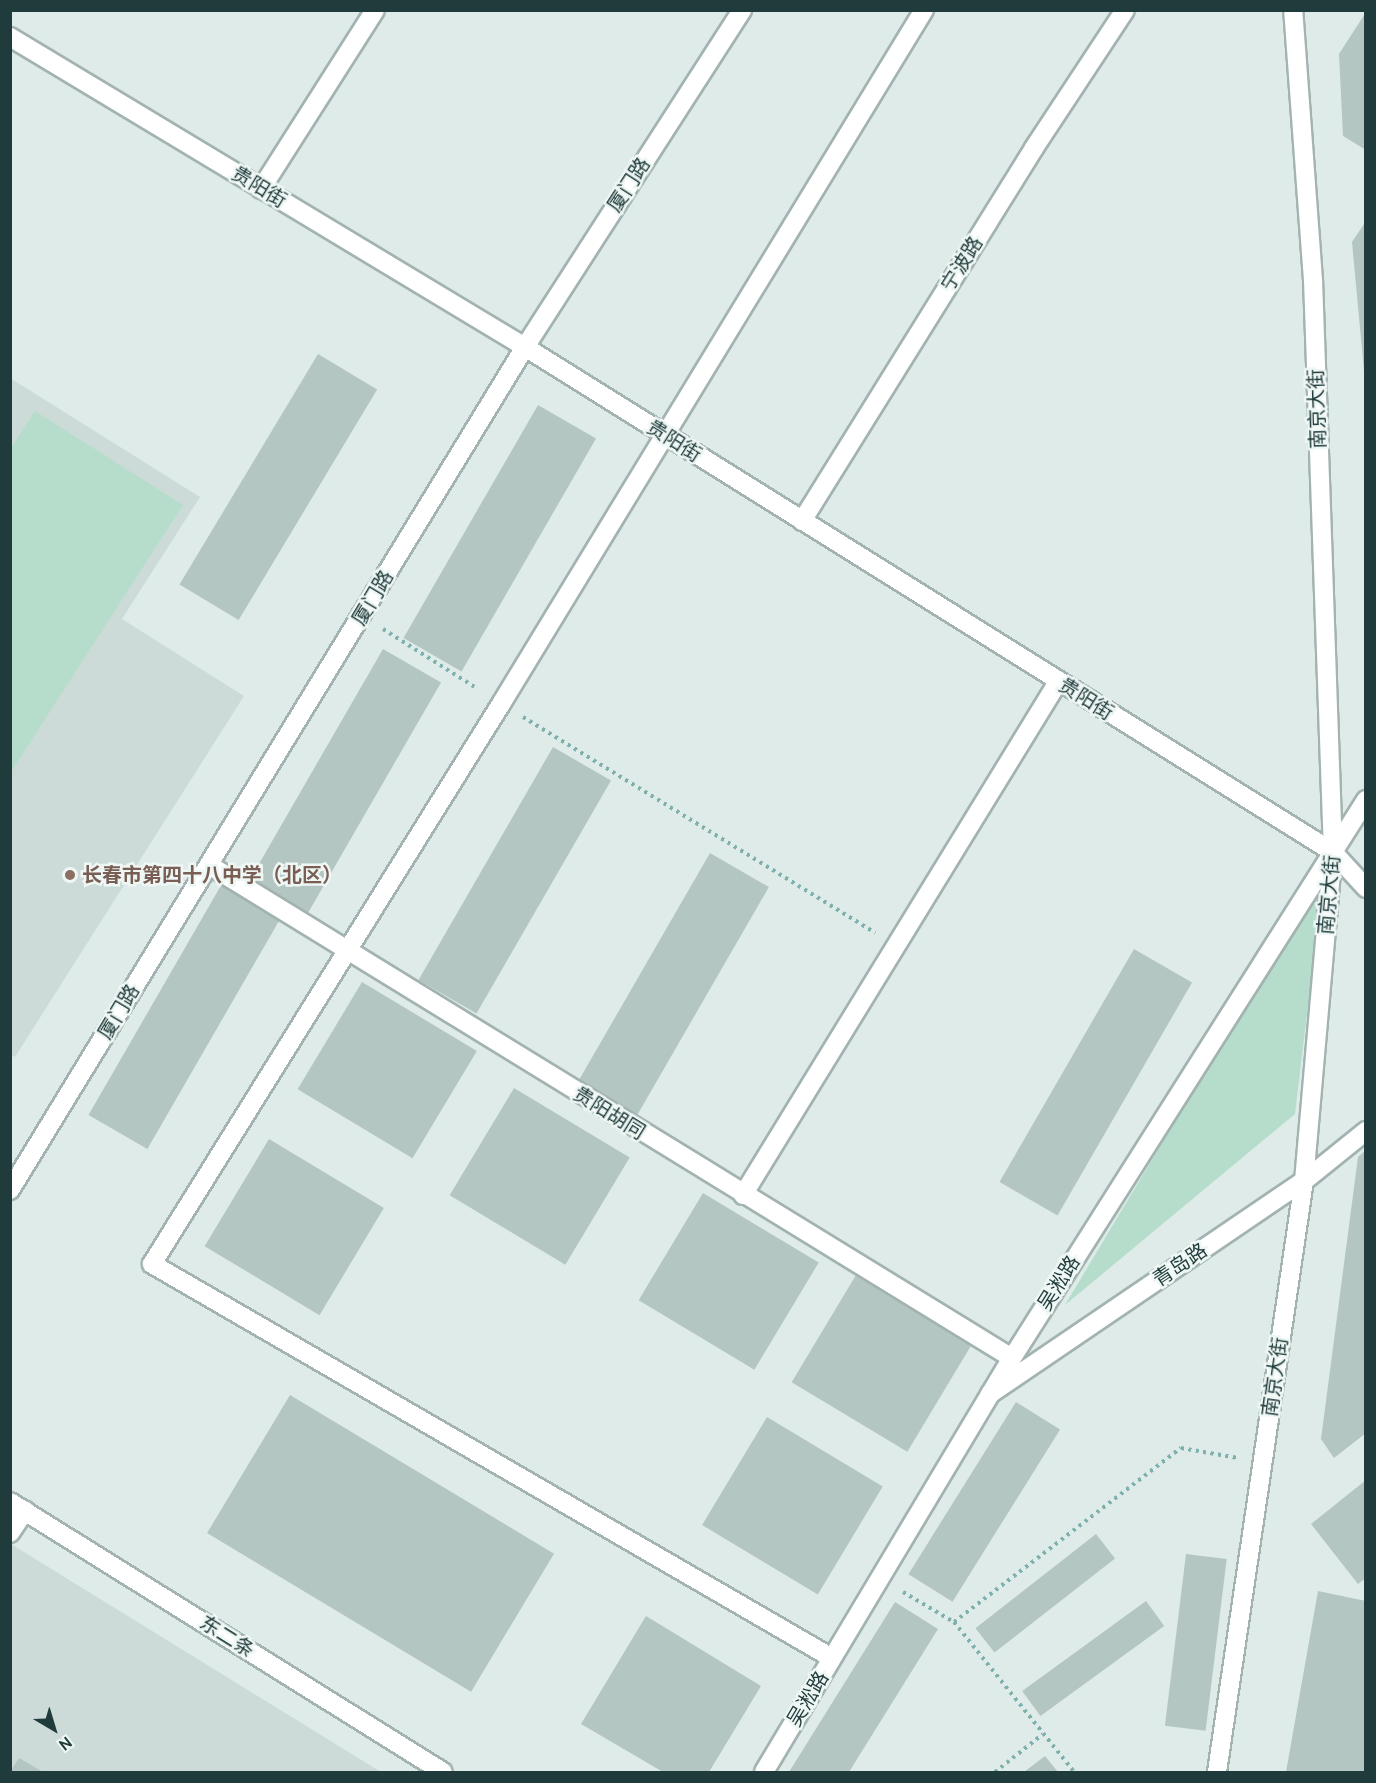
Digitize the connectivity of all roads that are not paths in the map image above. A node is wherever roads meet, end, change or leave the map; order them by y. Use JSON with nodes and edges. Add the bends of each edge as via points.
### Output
{"nodes":[{"id":1,"x":375,"y":10,"type":"edge"},
{"id":2,"x":742,"y":10,"type":"edge"},
{"id":3,"x":924,"y":10,"type":"edge"},
{"id":4,"x":1125,"y":10,"type":"edge"},
{"id":5,"x":1293,"y":10,"type":"edge"},
{"id":6,"x":10,"y":36,"type":"edge"},
{"id":7,"x":261,"y":189,"type":"junction"},
{"id":8,"x":525,"y":347,"type":"junction"},
{"id":9,"x":666,"y":435,"type":"junction"},
{"id":10,"x":802,"y":521,"type":"junction"},
{"id":11,"x":1058,"y":682,"type":"junction"},
{"id":12,"x":1365,"y":800,"type":"edge"},
{"id":13,"x":1333,"y":852,"type":"junction"},
{"id":14,"x":209,"y":865,"type":"junction"},
{"id":15,"x":1365,"y":888,"type":"edge"},
{"id":16,"x":345,"y":950,"type":"junction"},
{"id":17,"x":1365,"y":1131,"type":"edge"},
{"id":18,"x":1304,"y":1181,"type":"junction"},
{"id":19,"x":10,"y":1190,"type":"edge"},
{"id":20,"x":743,"y":1196,"type":"junction"},
{"id":21,"x":1012,"y":1358,"type":"junction"},
{"id":22,"x":990,"y":1394,"type":"junction"},
{"id":23,"x":18,"y":1506,"type":"edge"},
{"id":24,"x":10,"y":1533,"type":"edge"},
{"id":25,"x":832,"y":1659,"type":"junction"},
{"id":26,"x":443,"y":1773,"type":"edge"},
{"id":27,"x":764,"y":1773,"type":"edge"},
{"id":28,"x":1217,"y":1773,"type":"edge"}],
"edges":[{"from":1,"to":7,"type":"street"},
{"from":2,"to":8,"type":"street","name":"厦门路"},
{"from":3,"to":9,"type":"street"},
{"from":4,"to":10,"type":"street","name":"宁波路","via":[[1034,148]]},
{"from":5,"to":13,"type":"street","name":"南京大街","via":[[1313,280]]},
{"from":6,"to":7,"type":"street","name":"贵阳街"},
{"from":7,"to":8,"type":"street","name":"贵阳街"},
{"from":8,"to":9,"type":"street","name":"贵阳街"},
{"from":8,"to":14,"type":"street","name":"厦门路"},
{"from":9,"to":10,"type":"street","name":"贵阳街"},
{"from":9,"to":16,"type":"street"},
{"from":10,"to":11,"type":"street","name":"贵阳街"},
{"from":11,"to":13,"type":"street","name":"贵阳街"},
{"from":11,"to":20,"type":"street"},
{"from":12,"to":13,"type":"street","name":"吴淞路"},
{"from":13,"to":15,"type":"street","name":"贵阳街"},
{"from":13,"to":18,"type":"street","name":"南京大街"},
{"from":13,"to":21,"type":"street","name":"吴淞路"},
{"from":14,"to":16,"type":"street","name":"贵阳胡同"},
{"from":14,"to":19,"type":"street","name":"厦门路"},
{"from":16,"to":20,"type":"street","name":"贵阳胡同"},
{"from":16,"to":25,"type":"street","via":[[152,1264]]},
{"from":17,"to":18,"type":"street","name":"青岛路"},
{"from":18,"to":22,"type":"street","name":"青岛路"},
{"from":18,"to":28,"type":"street","name":"南京大街"},
{"from":20,"to":21,"type":"street","name":"贵阳胡同"},
{"from":21,"to":22,"type":"street","name":"吴淞路"},
{"from":22,"to":25,"type":"street","name":"吴淞路"},
{"from":23,"to":24,"type":"street"},
{"from":23,"to":26,"type":"street","name":"东二条"},
{"from":25,"to":27,"type":"street","name":"吴淞路"}]}
